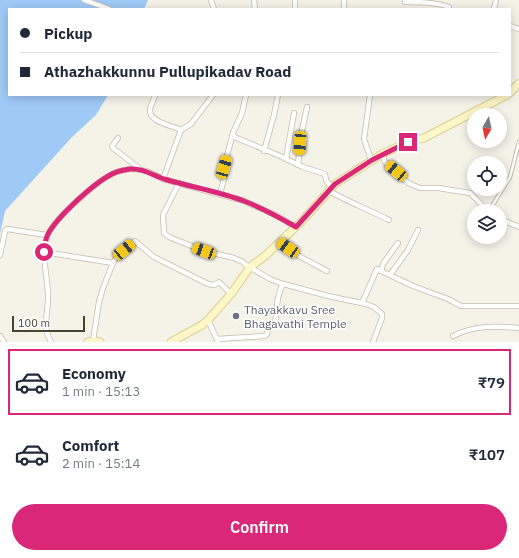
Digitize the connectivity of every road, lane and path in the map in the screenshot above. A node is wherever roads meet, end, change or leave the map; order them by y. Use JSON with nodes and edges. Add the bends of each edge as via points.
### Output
{"nodes":[{"id":1,"x":84,"y":0,"type":"edge"},
{"id":2,"x":405,"y":0,"type":"edge"},
{"id":3,"x":450,"y":0,"type":"edge"},
{"id":4,"x":426,"y":1,"type":"edge"},
{"id":5,"x":106,"y":8,"type":"edge"},
{"id":6,"x":448,"y":8,"type":"edge"},
{"id":7,"x":519,"y":83,"type":"edge"},
{"id":8,"x":511,"y":91,"type":"edge"},
{"id":9,"x":155,"y":96,"type":"edge"},
{"id":10,"x":212,"y":96,"type":"edge"},
{"id":11,"x":246,"y":96,"type":"edge"},
{"id":12,"x":278,"y":96,"type":"edge"},
{"id":13,"x":370,"y":96,"type":"edge"},
{"id":14,"x":503,"y":96,"type":"edge"},
{"id":15,"x":307,"y":107,"type":"dead end"},
{"id":16,"x":294,"y":113,"type":"dead end"},
{"id":17,"x":181,"y":130,"type":"junction"},
{"id":18,"x":232,"y":136,"type":"junction"},
{"id":19,"x":118,"y":138,"type":"dead end"},
{"id":20,"x":519,"y":142,"type":"edge"},
{"id":21,"x":264,"y":150,"type":"junction"},
{"id":22,"x":382,"y":154,"type":"junction"},
{"id":23,"x":286,"y":159,"type":"junction"},
{"id":24,"x":372,"y":160,"type":"junction"},
{"id":25,"x":298,"y":165,"type":"junction"},
{"id":26,"x":140,"y":169,"type":"junction"},
{"id":27,"x":163,"y":179,"type":"junction"},
{"id":28,"x":179,"y":183,"type":"junction"},
{"id":29,"x":331,"y":189,"type":"junction"},
{"id":30,"x":220,"y":194,"type":"junction"},
{"id":31,"x":482,"y":204,"type":"edge"},
{"id":32,"x":493,"y":204,"type":"edge"},
{"id":33,"x":389,"y":220,"type":"dead end"},
{"id":34,"x":507,"y":222,"type":"edge"},
{"id":35,"x":296,"y":227,"type":"junction"},
{"id":36,"x":519,"y":227,"type":"edge"},
{"id":37,"x":418,"y":230,"type":"dead end"},
{"id":38,"x":47,"y":235,"type":"junction"},
{"id":39,"x":280,"y":242,"type":"junction"},
{"id":40,"x":398,"y":243,"type":"dead end"},
{"id":41,"x":44,"y":252,"type":"junction"},
{"id":42,"x":0,"y":255,"type":"edge"},
{"id":43,"x":113,"y":263,"type":"junction"},
{"id":44,"x":250,"y":267,"type":"junction"},
{"id":45,"x":381,"y":271,"type":"junction"},
{"id":46,"x":327,"y":272,"type":"dead end"},
{"id":47,"x":390,"y":275,"type":"junction"},
{"id":48,"x":283,"y":284,"type":"junction"},
{"id":49,"x":231,"y":294,"type":"junction"},
{"id":50,"x":362,"y":303,"type":"junction"},
{"id":51,"x":519,"y":306,"type":"edge"},
{"id":52,"x":208,"y":320,"type":"junction"},
{"id":53,"x":519,"y":328,"type":"edge"},
{"id":54,"x":0,"y":336,"type":"edge"},
{"id":55,"x":453,"y":336,"type":"dead end"},
{"id":56,"x":218,"y":340,"type":"edge"},
{"id":57,"x":4,"y":342,"type":"edge"},
{"id":58,"x":51,"y":342,"type":"edge"},
{"id":59,"x":94,"y":342,"type":"edge"},
{"id":60,"x":172,"y":342,"type":"edge"},
{"id":61,"x":373,"y":342,"type":"edge"}],
"edges":[{"from":1,"to":5,"type":"street"},
{"from":2,"to":4,"type":"street"},
{"from":3,"to":6,"type":"street"},
{"from":4,"to":6,"type":"street"},
{"from":7,"to":8,"type":"main road"},
{"from":9,"to":17,"type":"street","via":[[150,110],[152,116]]},
{"from":10,"to":17,"type":"street","via":[[191,124]]},
{"from":11,"to":18,"type":"street"},
{"from":12,"to":21,"type":"street"},
{"from":13,"to":24,"type":"street","via":[[364,139]]},
{"from":14,"to":22,"type":"main road","via":[[437,132]]},
{"from":15,"to":25,"type":"street"},
{"from":16,"to":23,"type":"street"},
{"from":17,"to":27,"type":"street"},
{"from":18,"to":21,"type":"street"},
{"from":18,"to":30,"type":"street"},
{"from":19,"to":26,"type":"street","via":[[113,148]]},
{"from":20,"to":32,"type":"lane","via":[[510,177]]},
{"from":21,"to":23,"type":"street"},
{"from":22,"to":24,"type":"main road"},
{"from":22,"to":31,"type":"street","via":[[385,162],[408,183],[420,188],[470,193]]},
{"from":23,"to":25,"type":"street"},
{"from":24,"to":29,"type":"main road"},
{"from":25,"to":29,"type":"street","via":[[325,174]]},
{"from":26,"to":27,"type":"street"},
{"from":26,"to":38,"type":"street","via":[[120,171],[102,180],[56,222]]},
{"from":27,"to":28,"type":"street"},
{"from":28,"to":30,"type":"street"},
{"from":28,"to":44,"type":"street","via":[[163,215],[164,233],[182,243],[234,258]]},
{"from":29,"to":33,"type":"street","via":[[346,200]]},
{"from":29,"to":35,"type":"main road"},
{"from":30,"to":35,"type":"street","via":[[250,204]]},
{"from":34,"to":36,"type":"street"},
{"from":35,"to":39,"type":"main road"},
{"from":37,"to":47,"type":"street","via":[[408,250]]},
{"from":38,"to":41,"type":"street"},
{"from":38,"to":42,"type":"street","via":[[7,229]]},
{"from":39,"to":44,"type":"main road"},
{"from":39,"to":46,"type":"street"},
{"from":40,"to":45,"type":"street"},
{"from":41,"to":43,"type":"street"},
{"from":41,"to":58,"type":"street","via":[[48,294],[45,330]]},
{"from":43,"to":49,"type":"street","via":[[117,256],[135,241],[154,258],[208,284],[214,285],[218,282]]},
{"from":43,"to":59,"type":"street","via":[[99,302]]},
{"from":44,"to":48,"type":"street"},
{"from":44,"to":49,"type":"main road"},
{"from":45,"to":47,"type":"street"},
{"from":45,"to":50,"type":"street","via":[[377,269]]},
{"from":47,"to":51,"type":"street","via":[[461,306]]},
{"from":48,"to":50,"type":"street"},
{"from":48,"to":56,"type":"street","via":[[278,298],[275,325],[269,326],[265,336]]},
{"from":49,"to":52,"type":"main road"},
{"from":50,"to":61,"type":"street","via":[[374,307],[382,314]]},
{"from":52,"to":56,"type":"street"},
{"from":52,"to":60,"type":"main road"},
{"from":53,"to":55,"type":"street","via":[[476,328]]},
{"from":54,"to":57,"type":"street"}]}
